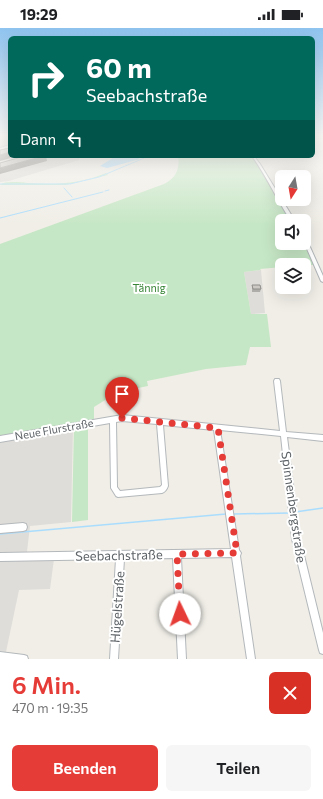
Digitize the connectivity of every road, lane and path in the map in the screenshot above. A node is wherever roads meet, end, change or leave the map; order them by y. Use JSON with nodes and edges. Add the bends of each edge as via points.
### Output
{"nodes":[{"id":1,"x":260,"y":164,"type":"edge"},
{"id":2,"x":289,"y":214,"type":"edge"},
{"id":3,"x":310,"y":250,"type":"edge"},
{"id":4,"x":323,"y":281,"type":"edge"},
{"id":5,"x":277,"y":381,"type":"dead end"},
{"id":6,"x":113,"y":419,"type":"junction"},
{"id":7,"x":160,"y":422,"type":"junction"},
{"id":8,"x":218,"y":428,"type":"junction"},
{"id":9,"x":284,"y":434,"type":"junction"},
{"id":10,"x":323,"y":438,"type":"edge"},
{"id":11,"x":0,"y":439,"type":"edge"},
{"id":12,"x":23,"y":526,"type":"dead end"},
{"id":13,"x":0,"y":529,"type":"edge"},
{"id":14,"x":237,"y":553,"type":"junction"},
{"id":15,"x":177,"y":554,"type":"junction"},
{"id":16,"x":120,"y":556,"type":"junction"},
{"id":17,"x":0,"y":557,"type":"edge"},
{"id":18,"x":323,"y":650,"type":"edge"},
{"id":19,"x":0,"y":656,"type":"edge"},
{"id":20,"x":24,"y":659,"type":"edge"},
{"id":21,"x":114,"y":659,"type":"edge"},
{"id":22,"x":182,"y":659,"type":"edge"},
{"id":23,"x":251,"y":659,"type":"edge"}],
"edges":[{"from":1,"to":2,"type":"street"},
{"from":3,"to":4,"type":"street"},
{"from":5,"to":9,"type":"street","name":"Spinnenbergstraße"},
{"from":6,"to":7,"type":"street","name":"Neue Flurstraße","via":[[141,418]]},
{"from":6,"to":7,"type":"street","via":[[114,488],[118,494],[162,490],[165,486]]},
{"from":6,"to":11,"type":"street","name":"Neue Flurstraße"},
{"from":7,"to":8,"type":"street","name":"Neue Flurstraße"},
{"from":8,"to":9,"type":"street","name":"Neue Flurstraße"},
{"from":8,"to":14,"type":"street"},
{"from":9,"to":10,"type":"street","name":"Neue Flurstraße"},
{"from":9,"to":18,"type":"street","name":"Spinnenbergstraße","via":[[296,539]]},
{"from":12,"to":13,"type":"street"},
{"from":14,"to":15,"type":"street","name":"Seebachstraße"},
{"from":14,"to":23,"type":"street"},
{"from":15,"to":16,"type":"street","name":"Seebachstraße"},
{"from":15,"to":22,"type":"street"},
{"from":16,"to":17,"type":"street","name":"Seebachstraße"},
{"from":16,"to":21,"type":"street","name":"Hügelstraße"},
{"from":19,"to":20,"type":"street"}]}
